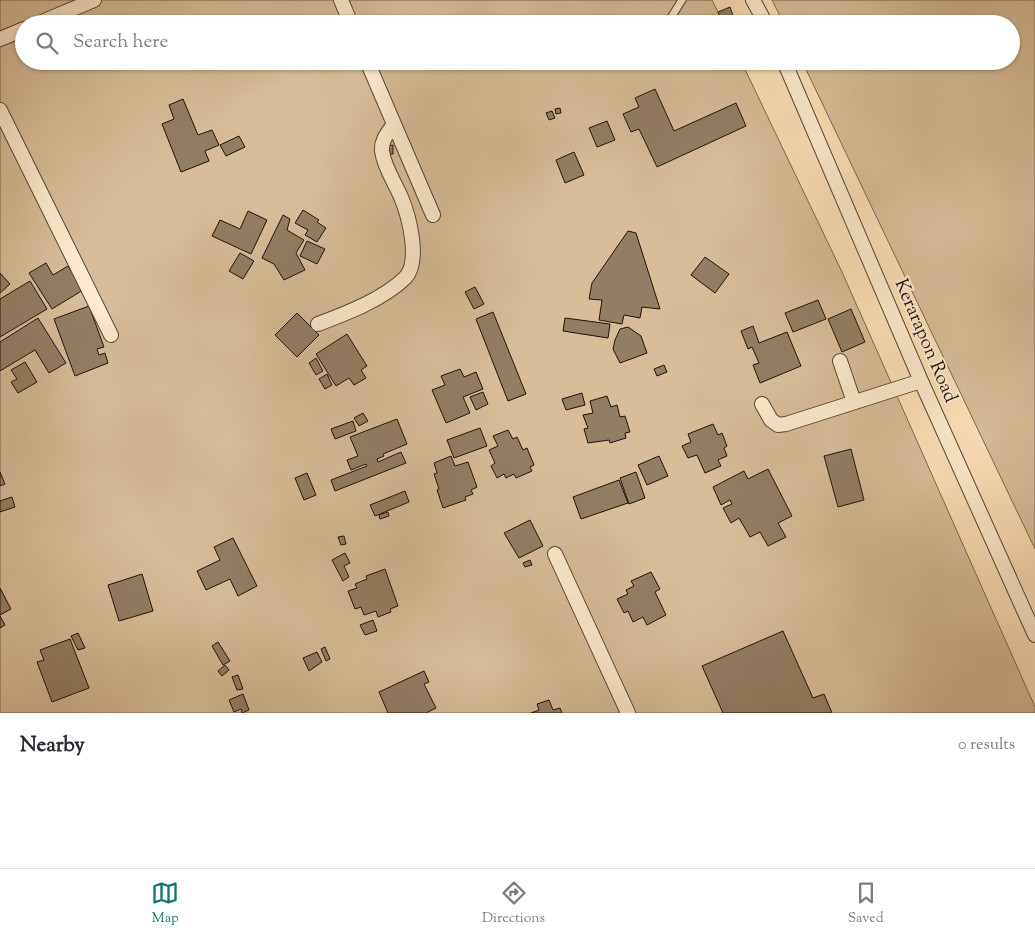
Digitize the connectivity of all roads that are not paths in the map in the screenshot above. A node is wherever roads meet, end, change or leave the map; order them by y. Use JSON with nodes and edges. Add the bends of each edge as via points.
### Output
{"nodes":[{"id":1,"x":94,"y":0,"type":"edge"},
{"id":2,"x":341,"y":0,"type":"edge"},
{"id":3,"x":682,"y":0,"type":"edge"},
{"id":4,"x":753,"y":0,"type":"edge"},
{"id":5,"x":58,"y":15,"type":"edge"},
{"id":6,"x":347,"y":15,"type":"edge"},
{"id":7,"x":673,"y":15,"type":"edge"},
{"id":8,"x":761,"y":15,"type":"edge"},
{"id":9,"x":15,"y":33,"type":"edge"},
{"id":10,"x":0,"y":39,"type":"edge"},
{"id":11,"x":371,"y":70,"type":"edge"},
{"id":12,"x":788,"y":70,"type":"edge"},
{"id":13,"x":0,"y":110,"type":"edge"},
{"id":14,"x":394,"y":124,"type":"junction"},
{"id":15,"x":433,"y":215,"type":"dead end"},
{"id":16,"x":318,"y":324,"type":"dead end"},
{"id":17,"x":111,"y":335,"type":"dead end"},
{"id":18,"x":840,"y":361,"type":"dead end"},
{"id":19,"x":921,"y":381,"type":"junction"},
{"id":20,"x":854,"y":402,"type":"junction"},
{"id":21,"x":762,"y":404,"type":"dead end"},
{"id":22,"x":555,"y":554,"type":"dead end"},
{"id":23,"x":1035,"y":635,"type":"edge"},
{"id":24,"x":628,"y":713,"type":"edge"}],
"edges":[{"from":1,"to":5,"type":"street"},
{"from":2,"to":6,"type":"street"},
{"from":3,"to":7,"type":"lane"},
{"from":4,"to":8,"type":"street"},
{"from":9,"to":10,"type":"street"},
{"from":11,"to":14,"type":"street"},
{"from":12,"to":19,"type":"street","name":"Kerarapon Road"},
{"from":13,"to":17,"type":"street"},
{"from":14,"to":15,"type":"street"},
{"from":14,"to":16,"type":"street","via":[[383,141],[382,152],[402,198],[411,232],[412,268],[391,289]]},
{"from":18,"to":20,"type":"street"},
{"from":19,"to":20,"type":"street"},
{"from":19,"to":23,"type":"street","name":"Kerarapon Road"},
{"from":20,"to":21,"type":"street","via":[[778,425],[771,420]]},
{"from":22,"to":24,"type":"street"}]}
